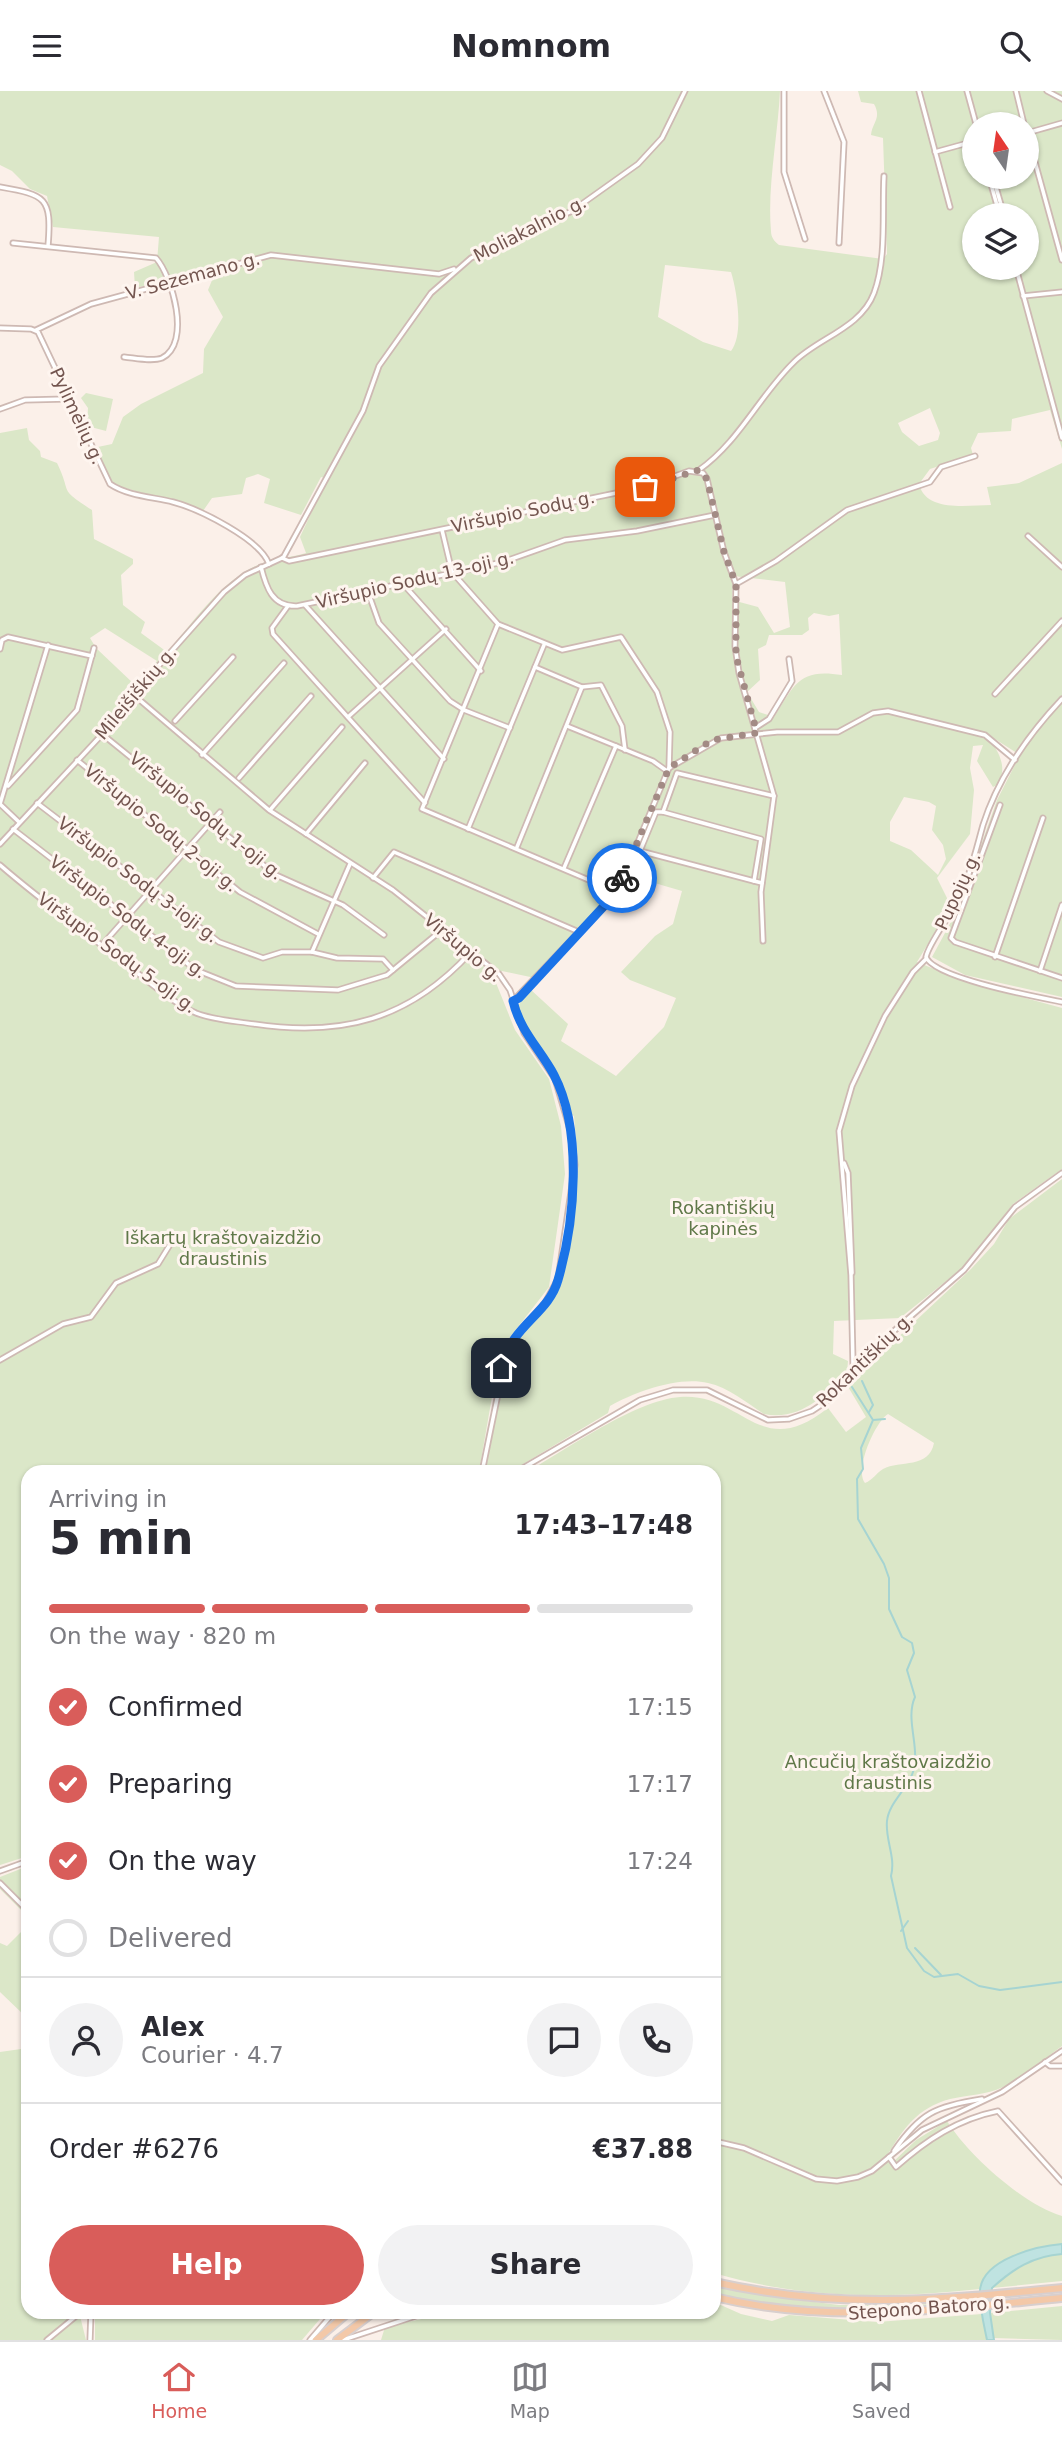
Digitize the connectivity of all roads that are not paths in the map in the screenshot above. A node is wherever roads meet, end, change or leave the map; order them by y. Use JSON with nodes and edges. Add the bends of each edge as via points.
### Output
{"nodes":[{"id":1,"x":685,"y":91,"type":"edge"},
{"id":2,"x":784,"y":91,"type":"edge"},
{"id":3,"x":824,"y":91,"type":"edge"},
{"id":4,"x":919,"y":91,"type":"edge"},
{"id":5,"x":967,"y":91,"type":"edge"},
{"id":6,"x":1016,"y":91,"type":"edge"},
{"id":7,"x":1048,"y":91,"type":"edge"},
{"id":8,"x":1062,"y":99,"type":"edge"},
{"id":9,"x":973,"y":112,"type":"edge"},
{"id":10,"x":1021,"y":112,"type":"edge"},
{"id":11,"x":1062,"y":123,"type":"edge"},
{"id":12,"x":1040,"y":129,"type":"edge"},
{"id":13,"x":962,"y":145,"type":"edge"},
{"id":14,"x":935,"y":152,"type":"junction"},
{"id":15,"x":884,"y":176,"type":"dead end"},
{"id":16,"x":1040,"y":180,"type":"edge"},
{"id":17,"x":0,"y":187,"type":"edge"},
{"id":18,"x":950,"y":207,"type":"dead end"},
{"id":19,"x":805,"y":239,"type":"dead end"},
{"id":20,"x":13,"y":243,"type":"dead end"},
{"id":21,"x":839,"y":243,"type":"dead end"},
{"id":22,"x":48,"y":246,"type":"junction"},
{"id":23,"x":1062,"y":260,"type":"edge"},
{"id":24,"x":456,"y":268,"type":"junction"},
{"id":25,"x":439,"y":274,"type":"junction"},
{"id":26,"x":1019,"y":280,"type":"edge"},
{"id":27,"x":441,"y":283,"type":"junction"},
{"id":28,"x":169,"y":284,"type":"junction"},
{"id":29,"x":1062,"y":292,"type":"edge"},
{"id":30,"x":1023,"y":296,"type":"junction"},
{"id":31,"x":0,"y":328,"type":"edge"},
{"id":32,"x":36,"y":330,"type":"junction"},
{"id":33,"x":124,"y":357,"type":"dead end"},
{"id":34,"x":67,"y":399,"type":"junction"},
{"id":35,"x":0,"y":409,"type":"edge"},
{"id":36,"x":1062,"y":437,"type":"edge"},
{"id":37,"x":975,"y":456,"type":"dead end"},
{"id":38,"x":699,"y":470,"type":"junction"},
{"id":39,"x":715,"y":515,"type":"junction"},
{"id":40,"x":442,"y":530,"type":"junction"},
{"id":41,"x":1028,"y":537,"type":"dead end"},
{"id":42,"x":282,"y":558,"type":"junction"},
{"id":43,"x":269,"y":564,"type":"junction"},
{"id":44,"x":261,"y":567,"type":"junction"},
{"id":45,"x":1062,"y":567,"type":"edge"},
{"id":46,"x":452,"y":572,"type":"junction"},
{"id":47,"x":736,"y":584,"type":"junction"},
{"id":48,"x":404,"y":585,"type":"junction"},
{"id":49,"x":368,"y":592,"type":"junction"},
{"id":50,"x":305,"y":605,"type":"junction"},
{"id":51,"x":288,"y":606,"type":"junction"},
{"id":52,"x":1062,"y":621,"type":"edge"},
{"id":53,"x":498,"y":624,"type":"junction"},
{"id":54,"x":446,"y":629,"type":"junction"},
{"id":55,"x":48,"y":645,"type":"junction"},
{"id":56,"x":544,"y":645,"type":"junction"},
{"id":57,"x":0,"y":649,"type":"edge"},
{"id":58,"x":94,"y":649,"type":"dead end"},
{"id":59,"x":92,"y":656,"type":"junction"},
{"id":60,"x":233,"y":657,"type":"dead end"},
{"id":61,"x":413,"y":659,"type":"junction"},
{"id":62,"x":789,"y":659,"type":"dead end"},
{"id":63,"x":284,"y":663,"type":"dead end"},
{"id":64,"x":535,"y":667,"type":"junction"},
{"id":65,"x":481,"y":671,"type":"junction"},
{"id":66,"x":582,"y":687,"type":"junction"},
{"id":67,"x":380,"y":688,"type":"junction"},
{"id":68,"x":995,"y":694,"type":"dead end"},
{"id":69,"x":135,"y":696,"type":"junction"},
{"id":70,"x":311,"y":696,"type":"dead end"},
{"id":71,"x":1062,"y":699,"type":"edge"},
{"id":72,"x":464,"y":710,"type":"junction"},
{"id":73,"x":348,"y":717,"type":"junction"},
{"id":74,"x":175,"y":721,"type":"dead end"},
{"id":75,"x":566,"y":726,"type":"junction"},
{"id":76,"x":342,"y":727,"type":"dead end"},
{"id":77,"x":510,"y":728,"type":"junction"},
{"id":78,"x":756,"y":731,"type":"junction"},
{"id":79,"x":102,"y":734,"type":"junction"},
{"id":80,"x":616,"y":746,"type":"junction"},
{"id":81,"x":625,"y":750,"type":"junction"},
{"id":82,"x":202,"y":755,"type":"junction"},
{"id":83,"x":444,"y":759,"type":"junction"},
{"id":84,"x":77,"y":760,"type":"junction"},
{"id":85,"x":1015,"y":760,"type":"junction"},
{"id":86,"x":365,"y":762,"type":"dead end"},
{"id":87,"x":668,"y":769,"type":"junction"},
{"id":88,"x":239,"y":778,"type":"dead end"},
{"id":89,"x":7,"y":788,"type":"junction"},
{"id":90,"x":774,"y":796,"type":"junction"},
{"id":91,"x":656,"y":798,"type":"junction"},
{"id":92,"x":666,"y":802,"type":"junction"},
{"id":93,"x":37,"y":803,"type":"junction"},
{"id":94,"x":425,"y":803,"type":"junction"},
{"id":95,"x":0,"y":804,"type":"edge"},
{"id":96,"x":1000,"y":804,"type":"dead end"},
{"id":97,"x":270,"y":810,"type":"junction"},
{"id":98,"x":663,"y":811,"type":"junction"},
{"id":99,"x":220,"y":812,"type":"dead end"},
{"id":100,"x":1044,"y":818,"type":"dead end"},
{"id":101,"x":19,"y":822,"type":"junction"},
{"id":102,"x":211,"y":823,"type":"junction"},
{"id":103,"x":13,"y":829,"type":"junction"},
{"id":104,"x":468,"y":829,"type":"junction"},
{"id":105,"x":306,"y":835,"type":"junction"},
{"id":106,"x":0,"y":844,"type":"edge"},
{"id":107,"x":517,"y":848,"type":"junction"},
{"id":108,"x":187,"y":849,"type":"junction"},
{"id":109,"x":350,"y":864,"type":"junction"},
{"id":110,"x":0,"y":865,"type":"edge"},
{"id":111,"x":564,"y":868,"type":"junction"},
{"id":112,"x":373,"y":878,"type":"junction"},
{"id":113,"x":754,"y":881,"type":"junction"},
{"id":114,"x":762,"y":883,"type":"junction"},
{"id":115,"x":150,"y":889,"type":"junction"},
{"id":116,"x":617,"y":892,"type":"junction"},
{"id":117,"x":335,"y":902,"type":"junction"},
{"id":118,"x":1062,"y":905,"type":"edge"},
{"id":119,"x":126,"y":916,"type":"junction"},
{"id":120,"x":443,"y":929,"type":"junction"},
{"id":121,"x":579,"y":932,"type":"junction"},
{"id":122,"x":319,"y":935,"type":"junction"},
{"id":123,"x":384,"y":935,"type":"dead end"},
{"id":124,"x":763,"y":941,"type":"dead end"},
{"id":125,"x":102,"y":945,"type":"junction"},
{"id":126,"x":312,"y":952,"type":"junction"},
{"id":127,"x":471,"y":952,"type":"junction"},
{"id":128,"x":995,"y":957,"type":"junction"},
{"id":129,"x":926,"y":960,"type":"junction"},
{"id":130,"x":393,"y":970,"type":"junction"},
{"id":131,"x":1040,"y":971,"type":"junction"},
{"id":132,"x":1062,"y":978,"type":"edge"},
{"id":133,"x":513,"y":1001,"type":"junction"},
{"id":134,"x":1062,"y":1002,"type":"edge"},
{"id":135,"x":1062,"y":1173,"type":"edge"},
{"id":136,"x":171,"y":1243,"type":"dead end"},
{"id":137,"x":0,"y":1360,"type":"edge"},
{"id":138,"x":857,"y":1369,"type":"junction"},
{"id":139,"x":483,"y":1465,"type":"edge"},
{"id":140,"x":528,"y":1465,"type":"edge"},
{"id":141,"x":21,"y":1864,"type":"edge"},
{"id":142,"x":0,"y":1871,"type":"edge"},
{"id":143,"x":0,"y":1883,"type":"edge"},
{"id":144,"x":21,"y":1904,"type":"edge"},
{"id":145,"x":1062,"y":2050,"type":"edge"},
{"id":146,"x":1045,"y":2062,"type":"junction"},
{"id":147,"x":1062,"y":2066,"type":"edge"},
{"id":148,"x":987,"y":2099,"type":"junction"},
{"id":149,"x":721,"y":2142,"type":"edge"},
{"id":150,"x":889,"y":2157,"type":"junction"},
{"id":151,"x":1062,"y":2182,"type":"edge"},
{"id":152,"x":721,"y":2284,"type":"edge"},
{"id":153,"x":1062,"y":2288,"type":"edge"},
{"id":154,"x":1062,"y":2298,"type":"edge"},
{"id":155,"x":721,"y":2299,"type":"edge"},
{"id":156,"x":72,"y":2319,"type":"edge"},
{"id":157,"x":91,"y":2319,"type":"edge"},
{"id":158,"x":328,"y":2319,"type":"edge"},
{"id":159,"x":341,"y":2319,"type":"edge"},
{"id":160,"x":365,"y":2319,"type":"edge"},
{"id":161,"x":407,"y":2319,"type":"edge"},
{"id":162,"x":47,"y":2340,"type":"edge"},
{"id":163,"x":90,"y":2340,"type":"edge"},
{"id":164,"x":310,"y":2340,"type":"edge"},
{"id":165,"x":316,"y":2340,"type":"edge"},
{"id":166,"x":337,"y":2340,"type":"edge"},
{"id":167,"x":343,"y":2340,"type":"edge"}],
"edges":[{"from":1,"to":24,"type":"street","name":"Moliakalnio g.","via":[[662,138],[639,164],[572,211],[494,245]]},
{"from":2,"to":19,"type":"street","via":[[784,172]]},
{"from":3,"to":21,"type":"street","via":[[844,142]]},
{"from":4,"to":14,"type":"street"},
{"from":5,"to":9,"type":"street"},
{"from":6,"to":10,"type":"street"},
{"from":7,"to":8,"type":"street"},
{"from":11,"to":12,"type":"street"},
{"from":13,"to":14,"type":"street"},
{"from":14,"to":18,"type":"street"},
{"from":15,"to":38,"type":"street","via":[[877,280],[867,308],[793,362],[730,444]]},
{"from":16,"to":23,"type":"street"},
{"from":17,"to":22,"type":"street","via":[[32,193],[46,201]]},
{"from":20,"to":22,"type":"street"},
{"from":22,"to":28,"type":"street","via":[[156,258]]},
{"from":24,"to":25,"type":"street","name":"V. Sezemano g."},
{"from":24,"to":27,"type":"street","name":"Moliakalnio g."},
{"from":25,"to":27,"type":"street"},
{"from":25,"to":28,"type":"street","name":"V. Sezemano g.","via":[[271,255]]},
{"from":26,"to":30,"type":"street"},
{"from":27,"to":42,"type":"street","name":"Moliakalnio g.","via":[[379,366],[363,411]]},
{"from":28,"to":32,"type":"street","name":"V. Sezemano g.","via":[[92,304]]},
{"from":28,"to":33,"type":"street","via":[[178,322],[173,347],[160,359]]},
{"from":29,"to":30,"type":"street"},
{"from":30,"to":36,"type":"street"},
{"from":31,"to":32,"type":"street"},
{"from":32,"to":34,"type":"street","name":"Pylimėlių g."},
{"from":34,"to":35,"type":"street","via":[[25,400]]},
{"from":34,"to":43,"type":"street","name":"Pylimėlių g.","via":[[110,484],[199,511],[247,540]]},
{"from":37,"to":47,"type":"street","via":[[941,467],[930,482],[847,510]]},
{"from":38,"to":39,"type":"street","via":[[707,479]]},
{"from":38,"to":40,"type":"street","name":"Viršupio Sodų g.","via":[[645,487]]},
{"from":39,"to":46,"type":"street","name":"Viršupio Sodų 13-oji g.","via":[[565,540],[503,562]]},
{"from":39,"to":47,"type":"street"},
{"from":40,"to":42,"type":"street","name":"Viršupio Sodų g.","via":[[289,561]]},
{"from":40,"to":46,"type":"street"},
{"from":41,"to":45,"type":"street"},
{"from":42,"to":43,"type":"street","name":"Mileišiškių g."},
{"from":43,"to":44,"type":"street","name":"Mileišiškių g."},
{"from":44,"to":51,"type":"street","via":[[266,588]]},
{"from":44,"to":69,"type":"street","name":"Mileišiškių g.","via":[[224,592]]},
{"from":46,"to":48,"type":"street","name":"Viršupio Sodų 13-oji g."},
{"from":46,"to":53,"type":"street"},
{"from":47,"to":78,"type":"street","via":[[736,656]]},
{"from":48,"to":49,"type":"street","name":"Viršupio Sodų 13-oji g."},
{"from":48,"to":54,"type":"street"},
{"from":49,"to":50,"type":"street","name":"Viršupio Sodų 13-oji g."},
{"from":49,"to":61,"type":"street","via":[[379,623]]},
{"from":50,"to":51,"type":"street","name":"Viršupio Sodų 13-oji g."},
{"from":50,"to":67,"type":"street"},
{"from":51,"to":73,"type":"street","via":[[272,628],[273,634]]},
{"from":52,"to":68,"type":"street"},
{"from":53,"to":56,"type":"street"},
{"from":53,"to":65,"type":"street"},
{"from":54,"to":61,"type":"street"},
{"from":54,"to":65,"type":"street"},
{"from":55,"to":57,"type":"street","via":[[5,638]]},
{"from":55,"to":59,"type":"street"},
{"from":55,"to":89,"type":"street"},
{"from":56,"to":64,"type":"street"},
{"from":56,"to":87,"type":"street","via":[[566,650],[621,637],[657,692],[670,732]]},
{"from":58,"to":59,"type":"street"},
{"from":59,"to":89,"type":"street","via":[[77,710]]},
{"from":60,"to":74,"type":"street"},
{"from":61,"to":67,"type":"street"},
{"from":61,"to":72,"type":"street","via":[[450,701]]},
{"from":62,"to":78,"type":"street","via":[[792,681],[769,719]]},
{"from":63,"to":82,"type":"street"},
{"from":64,"to":66,"type":"street"},
{"from":64,"to":77,"type":"street"},
{"from":65,"to":72,"type":"street"},
{"from":66,"to":75,"type":"street"},
{"from":66,"to":81,"type":"street","via":[[599,684],[607,694],[622,726]]},
{"from":67,"to":73,"type":"street"},
{"from":67,"to":83,"type":"street"},
{"from":69,"to":79,"type":"street","name":"Mileišiškių g."},
{"from":69,"to":82,"type":"street","name":"Viršupio g."},
{"from":70,"to":88,"type":"street"},
{"from":71,"to":85,"type":"street","name":"Pupojų g.","via":[[1034,729]]},
{"from":72,"to":77,"type":"street"},
{"from":72,"to":83,"type":"street"},
{"from":73,"to":94,"type":"street"},
{"from":75,"to":80,"type":"street"},
{"from":75,"to":107,"type":"street"},
{"from":76,"to":97,"type":"street"},
{"from":77,"to":104,"type":"street"},
{"from":78,"to":85,"type":"street","via":[[838,732],[873,713],[888,711],[985,735]]},
{"from":78,"to":87,"type":"street","via":[[712,740]]},
{"from":78,"to":90,"type":"street"},
{"from":79,"to":84,"type":"street","name":"Mileišiškių g."},
{"from":79,"to":102,"type":"street","name":"Viršupio Sodų 1-oji g."},
{"from":80,"to":81,"type":"street"},
{"from":80,"to":111,"type":"street"},
{"from":81,"to":87,"type":"street"},
{"from":82,"to":97,"type":"street","name":"Viršupio g."},
{"from":83,"to":94,"type":"street"},
{"from":84,"to":93,"type":"street","name":"Mileišiškių g."},
{"from":84,"to":108,"type":"street","name":"Viršupio Sodų 2-oji g."},
{"from":85,"to":129,"type":"street","name":"Pupojų g.","via":[[983,825],[971,871],[950,917],[926,952]]},
{"from":86,"to":105,"type":"street"},
{"from":87,"to":91,"type":"street"},
{"from":89,"to":95,"type":"street"},
{"from":90,"to":92,"type":"street","via":[[677,772]]},
{"from":90,"to":114,"type":"street"},
{"from":91,"to":92,"type":"street"},
{"from":91,"to":116,"type":"street"},
{"from":92,"to":98,"type":"street"},
{"from":93,"to":101,"type":"street","name":"Mileišiškių g."},
{"from":93,"to":115,"type":"street","name":"Viršupio Sodų 3-ioji g."},
{"from":94,"to":104,"type":"street","via":[[422,809]]},
{"from":95,"to":101,"type":"street"},
{"from":96,"to":128,"type":"street","via":[[951,938]]},
{"from":97,"to":105,"type":"street","name":"Viršupio g."},
{"from":98,"to":113,"type":"street","via":[[761,839]]},
{"from":98,"to":113,"type":"street","via":[[656,812],[648,829],[640,851],[643,854]]},
{"from":99,"to":102,"type":"street"},
{"from":100,"to":128,"type":"street"},
{"from":101,"to":103,"type":"street","name":"Mileišiškių g."},
{"from":102,"to":108,"type":"street"},
{"from":102,"to":117,"type":"street","name":"Viršupio Sodų 1-oji g.","via":[[276,875]]},
{"from":103,"to":106,"type":"street","name":"Mileišiškių g."},
{"from":103,"to":119,"type":"street","name":"Viršupio Sodų 4-oji g."},
{"from":104,"to":107,"type":"street"},
{"from":105,"to":109,"type":"street","name":"Viršupio g."},
{"from":107,"to":111,"type":"street"},
{"from":108,"to":115,"type":"street"},
{"from":108,"to":122,"type":"street","name":"Viršupio Sodų 2-oji g.","via":[[240,892]]},
{"from":109,"to":112,"type":"street","name":"Viršupio g."},
{"from":109,"to":117,"type":"street"},
{"from":110,"to":125,"type":"street","name":"Viršupio Sodų 5-oji g."},
{"from":111,"to":116,"type":"street"},
{"from":112,"to":120,"type":"street","name":"Viršupio g."},
{"from":112,"to":121,"type":"street","via":[[394,852]]},
{"from":113,"to":114,"type":"street"},
{"from":114,"to":124,"type":"street"},
{"from":115,"to":119,"type":"street"},
{"from":115,"to":126,"type":"street","name":"Viršupio Sodų 3-ioji g.","via":[[228,947],[263,958],[282,952]]},
{"from":116,"to":121,"type":"street"},
{"from":117,"to":122,"type":"street"},
{"from":117,"to":123,"type":"street","name":"Viršupio Sodų 1-oji g."},
{"from":118,"to":131,"type":"street"},
{"from":119,"to":125,"type":"street"},
{"from":119,"to":130,"type":"street","name":"Viršupio Sodų 4-oji g.","via":[[196,970],[236,986],[334,991]]},
{"from":120,"to":127,"type":"street","name":"Viršupio g."},
{"from":120,"to":130,"type":"street","name":"Viršupio Sodų 4-oji g."},
{"from":121,"to":133,"type":"street"},
{"from":122,"to":126,"type":"street"},
{"from":125,"to":127,"type":"street","name":"Viršupio Sodų 5-oji g.","via":[[198,1014],[314,1028],[358,1024],[409,1005]]},
{"from":126,"to":130,"type":"street","name":"Viršupio Sodų 3-ioji g.","via":[[337,958],[383,959]]},
{"from":127,"to":133,"type":"street","name":"Viršupio g.","via":[[505,982]]},
{"from":128,"to":131,"type":"street"},
{"from":129,"to":134,"type":"street","via":[[973,981]]},
{"from":129,"to":138,"type":"street","name":"Pupojų g.","via":[[889,1009],[852,1086],[839,1131]]},
{"from":131,"to":132,"type":"street"},
{"from":133,"to":139,"type":"street","name":"Viršupio g.","via":[[524,1033],[555,1079],[573,1141],[574,1173],[558,1279],[545,1303],[508,1345]]},
{"from":135,"to":138,"type":"street","name":"Rokantiškių g.","via":[[1015,1207],[973,1260]]},
{"from":136,"to":137,"type":"street","via":[[158,1264],[116,1283],[91,1317],[63,1324]]},
{"from":138,"to":140,"type":"street","name":"Rokantiškių g.","via":[[827,1402],[789,1419],[759,1417],[695,1388],[651,1395]]},
{"from":141,"to":142,"type":"street"},
{"from":143,"to":144,"type":"street"},
{"from":145,"to":146,"type":"street"},
{"from":146,"to":147,"type":"street"},
{"from":146,"to":148,"type":"street"},
{"from":148,"to":150,"type":"street","via":[[936,2122]]},
{"from":148,"to":150,"type":"street","via":[[926,2114]]},
{"from":149,"to":150,"type":"street","via":[[830,2182],[865,2175]]},
{"from":150,"to":151,"type":"street","via":[[896,2167],[940,2133],[999,2111]]},
{"from":152,"to":153,"type":"main road","name":"Stepono Batoro g.","via":[[833,2301],[960,2298]]},
{"from":154,"to":155,"type":"main road","name":"Stepono Batoro g.","via":[[883,2314],[814,2313]]},
{"from":156,"to":162,"type":"street"},
{"from":157,"to":163,"type":"street"},
{"from":158,"to":164,"type":"street"},
{"from":159,"to":165,"type":"main road"},
{"from":160,"to":166,"type":"main road"},
{"from":161,"to":167,"type":"street"}]}
